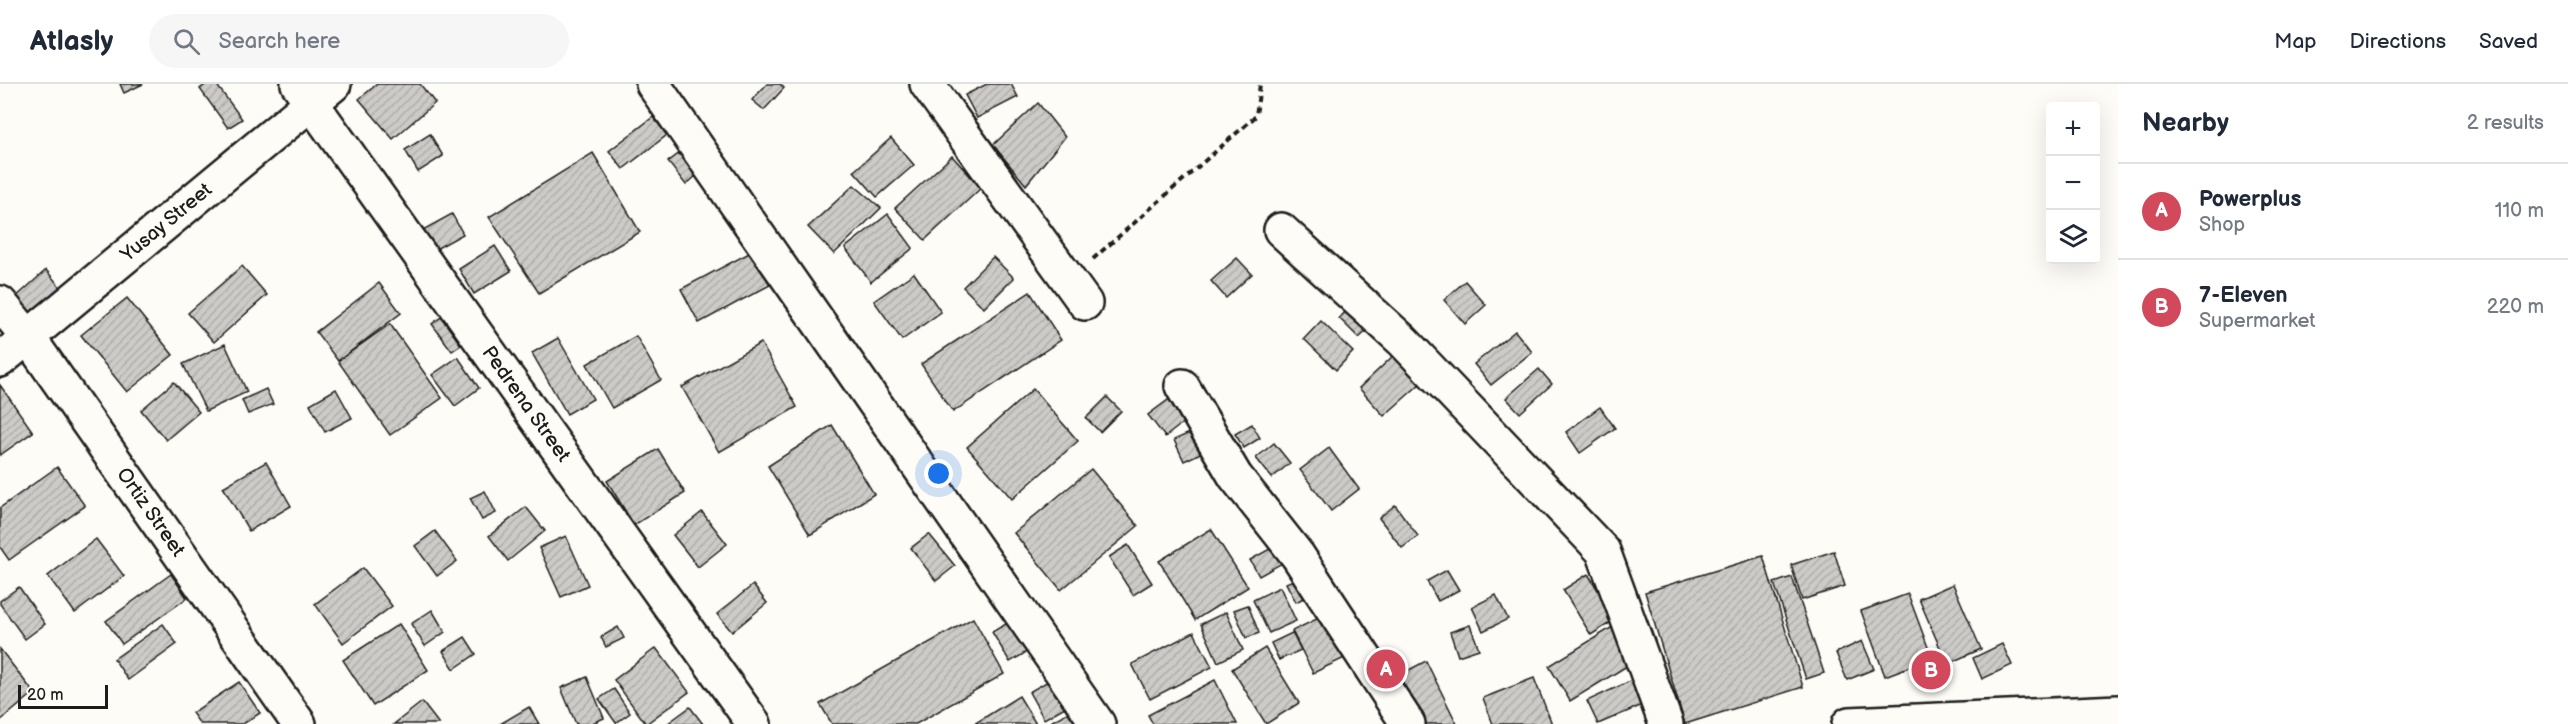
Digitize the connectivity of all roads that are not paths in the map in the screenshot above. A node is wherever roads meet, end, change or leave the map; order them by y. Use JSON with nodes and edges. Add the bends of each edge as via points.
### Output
{"nodes":[{"id":1,"x":653,"y":84,"type":"edge"},
{"id":2,"x":927,"y":84,"type":"edge"},
{"id":3,"x":314,"y":90,"type":"edge"},
{"id":4,"x":1281,"y":230,"type":"dead end"},
{"id":5,"x":1077,"y":291,"type":"road end"},
{"id":6,"x":0,"y":303,"type":"edge"},
{"id":7,"x":28,"y":337,"type":"junction"},
{"id":8,"x":0,"y":360,"type":"edge"},
{"id":9,"x":1182,"y":386,"type":"dead end"},
{"id":10,"x":2118,"y":712,"type":"edge"},
{"id":11,"x":299,"y":724,"type":"edge"},
{"id":12,"x":754,"y":724,"type":"edge"},
{"id":13,"x":1098,"y":724,"type":"edge"},
{"id":14,"x":1408,"y":724,"type":"edge"},
{"id":15,"x":1666,"y":724,"type":"edge"},
{"id":16,"x":1849,"y":724,"type":"edge"}],
"edges":[{"from":1,"to":13,"type":"street"},
{"from":2,"to":5,"type":"street"},
{"from":3,"to":7,"type":"street","name":"Yusay Street"},
{"from":3,"to":12,"type":"street","name":"Pedrena Street"},
{"from":4,"to":15,"type":"street","via":[[1403,341],[1603,551]]},
{"from":6,"to":7,"type":"street","name":"Ortiz Street"},
{"from":7,"to":8,"type":"street","name":"Yusay Street"},
{"from":7,"to":11,"type":"street","name":"Ortiz Street"},
{"from":9,"to":14,"type":"street","via":[[1235,476],[1298,556]]},
{"from":10,"to":16,"type":"street"}]}
